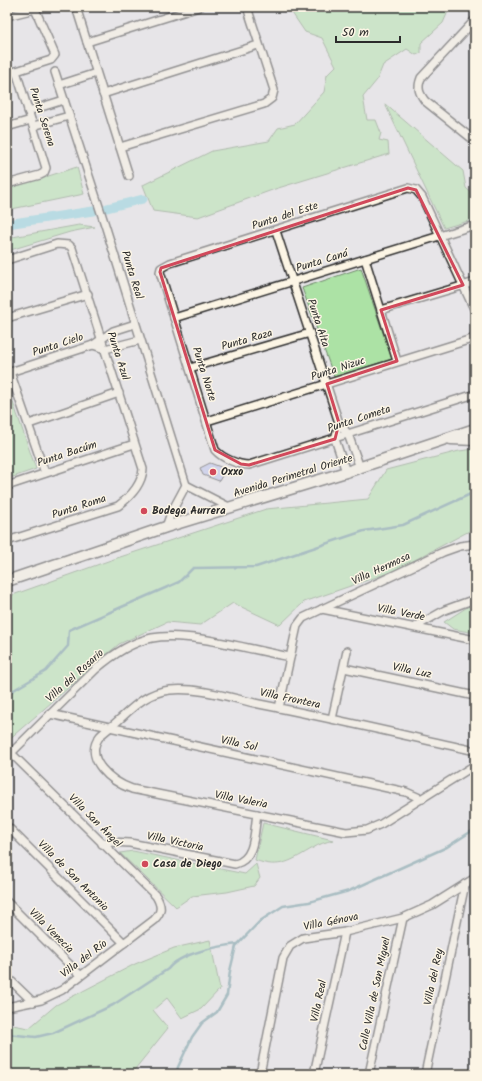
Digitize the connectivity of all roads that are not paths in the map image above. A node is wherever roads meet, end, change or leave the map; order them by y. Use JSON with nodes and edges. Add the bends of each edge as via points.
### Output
{"nodes":[{"id":1,"x":76,"y":7,"type":"edge"},
{"id":2,"x":200,"y":7,"type":"edge"},
{"id":3,"x":247,"y":7,"type":"edge"},
{"id":4,"x":7,"y":16,"type":"edge"},
{"id":5,"x":474,"y":25,"type":"edge"},
{"id":6,"x":87,"y":42,"type":"junction"},
{"id":7,"x":258,"y":44,"type":"junction"},
{"id":8,"x":16,"y":71,"type":"junction"},
{"id":9,"x":55,"y":72,"type":"dead end"},
{"id":10,"x":96,"y":73,"type":"junction"},
{"id":11,"x":7,"y":74,"type":"edge"},
{"id":12,"x":59,"y":85,"type":"junction"},
{"id":13,"x":103,"y":94,"type":"junction"},
{"id":14,"x":64,"y":100,"type":"junction"},
{"id":15,"x":28,"y":111,"type":"junction"},
{"id":16,"x":69,"y":116,"type":"junction"},
{"id":17,"x":32,"y":123,"type":"junction"},
{"id":18,"x":7,"y":127,"type":"edge"},
{"id":19,"x":475,"y":141,"type":"edge"},
{"id":20,"x":120,"y":147,"type":"junction"},
{"id":21,"x":129,"y":176,"type":"dead end"},
{"id":22,"x":7,"y":184,"type":"edge"},
{"id":23,"x":475,"y":225,"type":"edge"},
{"id":24,"x":276,"y":231,"type":"junction"},
{"id":25,"x":440,"y":236,"type":"junction"},
{"id":26,"x":364,"y":259,"type":"junction"},
{"id":27,"x":7,"y":260,"type":"edge"},
{"id":28,"x":161,"y":268,"type":"joint"},
{"id":29,"x":293,"y":282,"type":"junction"},
{"id":30,"x":475,"y":282,"type":"edge"},
{"id":31,"x":463,"y":285,"type":"junction"},
{"id":32,"x":88,"y":294,"type":"junction"},
{"id":33,"x":381,"y":310,"type":"junction"},
{"id":34,"x":475,"y":311,"type":"edge"},
{"id":35,"x":7,"y":318,"type":"edge"},
{"id":36,"x":174,"y":318,"type":"junction"},
{"id":37,"x":135,"y":324,"type":"junction"},
{"id":38,"x":310,"y":333,"type":"junction"},
{"id":39,"x":100,"y":338,"type":"junction"},
{"id":40,"x":475,"y":338,"type":"edge"},
{"id":41,"x":140,"y":340,"type":"junction"},
{"id":42,"x":93,"y":345,"type":"junction"},
{"id":43,"x":105,"y":349,"type":"junction"},
{"id":44,"x":398,"y":361,"type":"junction"},
{"id":45,"x":190,"y":368,"type":"junction"},
{"id":46,"x":8,"y":373,"type":"edge"},
{"id":47,"x":327,"y":384,"type":"junction"},
{"id":48,"x":118,"y":393,"type":"junction"},
{"id":49,"x":475,"y":394,"type":"edge"},
{"id":50,"x":207,"y":421,"type":"junction"},
{"id":51,"x":339,"y":423,"type":"junction"},
{"id":52,"x":29,"y":424,"type":"junction"},
{"id":53,"x":475,"y":429,"type":"edge"},
{"id":54,"x":348,"y":434,"type":"junction"},
{"id":55,"x":335,"y":439,"type":"junction"},
{"id":56,"x":449,"y":439,"type":"junction"},
{"id":57,"x":475,"y":440,"type":"edge"},
{"id":58,"x":134,"y":444,"type":"junction"},
{"id":59,"x":249,"y":465,"type":"joint"},
{"id":60,"x":360,"y":468,"type":"junction"},
{"id":61,"x":346,"y":472,"type":"junction"},
{"id":62,"x":45,"y":474,"type":"junction"},
{"id":63,"x":142,"y":474,"type":"joint"},
{"id":64,"x":186,"y":485,"type":"junction"},
{"id":65,"x":7,"y":486,"type":"edge"},
{"id":66,"x":231,"y":508,"type":"junction"},
{"id":67,"x":166,"y":527,"type":"junction"},
{"id":68,"x":7,"y":542,"type":"edge"},
{"id":69,"x":475,"y":544,"type":"edge"},
{"id":70,"x":7,"y":581,"type":"edge"},
{"id":71,"x":475,"y":599,"type":"edge"},
{"id":72,"x":322,"y":609,"type":"junction"},
{"id":73,"x":415,"y":627,"type":"junction"},
{"id":74,"x":475,"y":640,"type":"edge"},
{"id":75,"x":347,"y":651,"type":"dead end"},
{"id":76,"x":290,"y":657,"type":"junction"},
{"id":77,"x":344,"y":668,"type":"junction"},
{"id":78,"x":475,"y":696,"type":"edge"},
{"id":79,"x":279,"y":708,"type":"junction"},
{"id":80,"x":50,"y":714,"type":"junction"},
{"id":81,"x":332,"y":719,"type":"junction"},
{"id":82,"x":110,"y":728,"type":"junction"},
{"id":83,"x":475,"y":751,"type":"edge"},
{"id":84,"x":9,"y":755,"type":"edge"},
{"id":85,"x":475,"y":761,"type":"edge"},
{"id":86,"x":475,"y":764,"type":"edge"},
{"id":87,"x":422,"y":799,"type":"junction"},
{"id":88,"x":257,"y":814,"type":"junction"},
{"id":89,"x":7,"y":826,"type":"edge"},
{"id":90,"x":102,"y":844,"type":"junction"},
{"id":91,"x":475,"y":878,"type":"edge"},
{"id":92,"x":465,"y":884,"type":"junction"},
{"id":93,"x":7,"y":902,"type":"edge"},
{"id":94,"x":161,"y":907,"type":"joint"},
{"id":95,"x":403,"y":918,"type":"junction"},
{"id":96,"x":345,"y":932,"type":"junction"},
{"id":97,"x":124,"y":943,"type":"junction"},
{"id":98,"x":80,"y":975,"type":"junction"},
{"id":99,"x":7,"y":976,"type":"edge"},
{"id":100,"x":33,"y":1002,"type":"junction"},
{"id":101,"x":7,"y":1007,"type":"edge"},
{"id":102,"x":260,"y":1074,"type":"edge"},
{"id":103,"x":314,"y":1074,"type":"edge"},
{"id":104,"x":369,"y":1074,"type":"edge"},
{"id":105,"x":425,"y":1074,"type":"edge"}],
"edges":[{"from":1,"to":6,"type":"street"},
{"from":2,"to":6,"type":"street"},
{"from":3,"to":7,"type":"street"},
{"from":4,"to":8,"type":"street","via":[[37,10],[55,55],[51,60]]},
{"from":5,"to":19,"type":"street","via":[[421,78],[418,86],[425,101]]},
{"from":6,"to":10,"type":"street"},
{"from":7,"to":13,"type":"street"},
{"from":7,"to":20,"type":"street","via":[[274,90],[274,96],[270,100],[264,104]]},
{"from":8,"to":11,"type":"street"},
{"from":8,"to":15,"type":"street","name":"Punta Serena"},
{"from":9,"to":12,"type":"street","name":"Punta Real"},
{"from":10,"to":12,"type":"street"},
{"from":10,"to":13,"type":"street"},
{"from":12,"to":14,"type":"street","name":"Punta Real"},
{"from":13,"to":20,"type":"street"},
{"from":14,"to":15,"type":"street"},
{"from":14,"to":16,"type":"street","name":"Punta Real"},
{"from":15,"to":17,"type":"street","name":"Punta Serena"},
{"from":16,"to":17,"type":"street"},
{"from":16,"to":37,"type":"street","name":"Punta Real"},
{"from":17,"to":18,"type":"street"},
{"from":17,"to":22,"type":"street","name":"Punta Serena","via":[[46,171]]},
{"from":20,"to":21,"type":"street"},
{"from":23,"to":25,"type":"street","name":"Punta Caná"},
{"from":24,"to":25,"type":"street","name":"Punta del Este","via":[[408,188],[416,190],[422,197]]},
{"from":24,"to":28,"type":"street","name":"Punta del Este","via":[[170,263]]},
{"from":24,"to":29,"type":"street","name":"Punta Alta"},
{"from":25,"to":26,"type":"street","name":"Punta Caná"},
{"from":25,"to":31,"type":"street"},
{"from":26,"to":29,"type":"street","name":"Punta Caná"},
{"from":26,"to":33,"type":"street"},
{"from":27,"to":32,"type":"street","name":"Punta Azul","via":[[57,244],[69,245]]},
{"from":28,"to":36,"type":"street","name":"Punta Norte"},
{"from":29,"to":36,"type":"street","name":"Punta Caná"},
{"from":29,"to":38,"type":"street","name":"Punta Alta"},
{"from":30,"to":31,"type":"street"},
{"from":31,"to":33,"type":"street"},
{"from":31,"to":34,"type":"street"},
{"from":32,"to":35,"type":"street"},
{"from":32,"to":39,"type":"street","name":"Punta Azul"},
{"from":33,"to":44,"type":"street"},
{"from":36,"to":45,"type":"street","name":"Punta Norte"},
{"from":37,"to":39,"type":"street","name":"Punta Cielo"},
{"from":37,"to":41,"type":"street","name":"Punta Real"},
{"from":38,"to":45,"type":"street","name":"Punta Raza"},
{"from":38,"to":47,"type":"street","name":"Punta Alta"},
{"from":39,"to":42,"type":"street","name":"Punta Cielo"},
{"from":39,"to":43,"type":"street","name":"Punta Azul"},
{"from":40,"to":44,"type":"street","name":"Punta Nizuc"},
{"from":41,"to":43,"type":"street"},
{"from":41,"to":64,"type":"street","name":"Punta Real"},
{"from":42,"to":43,"type":"street","name":"Punta Cielo"},
{"from":42,"to":46,"type":"street","name":"Punta Cielo"},
{"from":43,"to":48,"type":"street","name":"Punta Azul"},
{"from":44,"to":47,"type":"street","name":"Punta Nizuc"},
{"from":45,"to":50,"type":"street","name":"Punta Norte"},
{"from":46,"to":52,"type":"street"},
{"from":47,"to":50,"type":"street","name":"Punta Nizuc"},
{"from":47,"to":51,"type":"street","name":"Punta Alta"},
{"from":48,"to":52,"type":"street"},
{"from":48,"to":58,"type":"street","name":"Punta Azul"},
{"from":49,"to":54,"type":"street","name":"Punta Cometa"},
{"from":50,"to":59,"type":"street","name":"Punta Norte","via":[[218,454]]},
{"from":51,"to":54,"type":"street","name":"Punta Alta"},
{"from":51,"to":55,"type":"street"},
{"from":52,"to":62,"type":"street"},
{"from":53,"to":56,"type":"street","name":"Avenida Perimetral Oriente"},
{"from":54,"to":55,"type":"street","name":"Punta Cometa"},
{"from":54,"to":60,"type":"street","name":"Punta Alta"},
{"from":55,"to":59,"type":"street","name":"Punta Cometa"},
{"from":55,"to":61,"type":"street"},
{"from":56,"to":57,"type":"street","name":"Avenida Perimetral Oriente"},
{"from":56,"to":60,"type":"street","name":"Avenida Perimetral Oriente"},
{"from":58,"to":62,"type":"street","name":"Punta Bacúm"},
{"from":58,"to":63,"type":"street","name":"Punta Azul"},
{"from":60,"to":61,"type":"street","name":"Avenida Perimetral Oriente"},
{"from":61,"to":66,"type":"street","name":"Avenida Perimetral Oriente"},
{"from":62,"to":65,"type":"street","name":"Punta Bacúm"},
{"from":63,"to":68,"type":"street","name":"Punta Roma","via":[[141,480],[130,495],[118,506]]},
{"from":64,"to":66,"type":"street"},
{"from":64,"to":67,"type":"street"},
{"from":66,"to":67,"type":"street","name":"Avenida Perimetral Oriente"},
{"from":67,"to":70,"type":"street","name":"Avenida Perimetral Oriente"},
{"from":69,"to":72,"type":"street","name":"Villa Hermosa","via":[[443,552]]},
{"from":71,"to":73,"type":"street","via":[[445,610]]},
{"from":72,"to":73,"type":"street","name":"Villa Verde"},
{"from":72,"to":76,"type":"street","name":"Villa Hermosa","via":[[300,621]]},
{"from":73,"to":74,"type":"street","name":"Villa Verde"},
{"from":75,"to":77,"type":"street"},
{"from":76,"to":79,"type":"street"},
{"from":76,"to":80,"type":"street","name":"Villa del Rosario","via":[[185,637],[152,638],[130,646],[107,660]]},
{"from":77,"to":78,"type":"street","name":"Villa Luz"},
{"from":77,"to":81,"type":"street"},
{"from":79,"to":81,"type":"street","name":"Villa Frontera"},
{"from":79,"to":82,"type":"street","name":"Villa Frontera","via":[[204,692],[170,690],[139,702]]},
{"from":80,"to":82,"type":"street","name":"Villa Sol"},
{"from":80,"to":84,"type":"street","name":"Villa del Rosario"},
{"from":81,"to":83,"type":"street","name":"Villa Frontera"},
{"from":82,"to":87,"type":"street","name":"Villa Sol","via":[[406,792]]},
{"from":82,"to":88,"type":"street","name":"Villa Valeria","via":[[97,743],[95,758],[101,768],[120,785]]},
{"from":84,"to":90,"type":"street","name":"Villa San Ángel"},
{"from":85,"to":87,"type":"street","name":"Villa Valeria"},
{"from":86,"to":87,"type":"street","name":"Villa Valeria"},
{"from":87,"to":88,"type":"street","name":"Villa Valeria","via":[[381,824],[358,832],[336,831]]},
{"from":88,"to":90,"type":"street","name":"Villa Victoria","via":[[250,852],[244,861],[236,864],[130,843]]},
{"from":89,"to":97,"type":"street","name":"Villa de San Antonio"},
{"from":90,"to":94,"type":"street","name":"Villa San Ángel","via":[[156,896]]},
{"from":91,"to":92,"type":"street","name":"Villa Génova"},
{"from":92,"to":95,"type":"street","name":"Villa Génova","via":[[432,905]]},
{"from":92,"to":105,"type":"street","name":"Villa del Rey"},
{"from":93,"to":98,"type":"street","name":"Villa Venecia"},
{"from":94,"to":97,"type":"street","name":"Villa del Río","via":[[154,920]]},
{"from":95,"to":96,"type":"street","name":"Villa Génova"},
{"from":95,"to":104,"type":"street","name":"Calle Villa de San Miguel"},
{"from":96,"to":102,"type":"street","name":"Villa Génova","via":[[303,938],[290,946],[286,952]]},
{"from":96,"to":103,"type":"street","name":"Villa Real"},
{"from":97,"to":98,"type":"street","name":"Villa del Río"},
{"from":98,"to":100,"type":"street","name":"Villa del Río","via":[[62,990]]},
{"from":99,"to":100,"type":"street"},
{"from":100,"to":101,"type":"street","name":"Villa del Río"}]}
